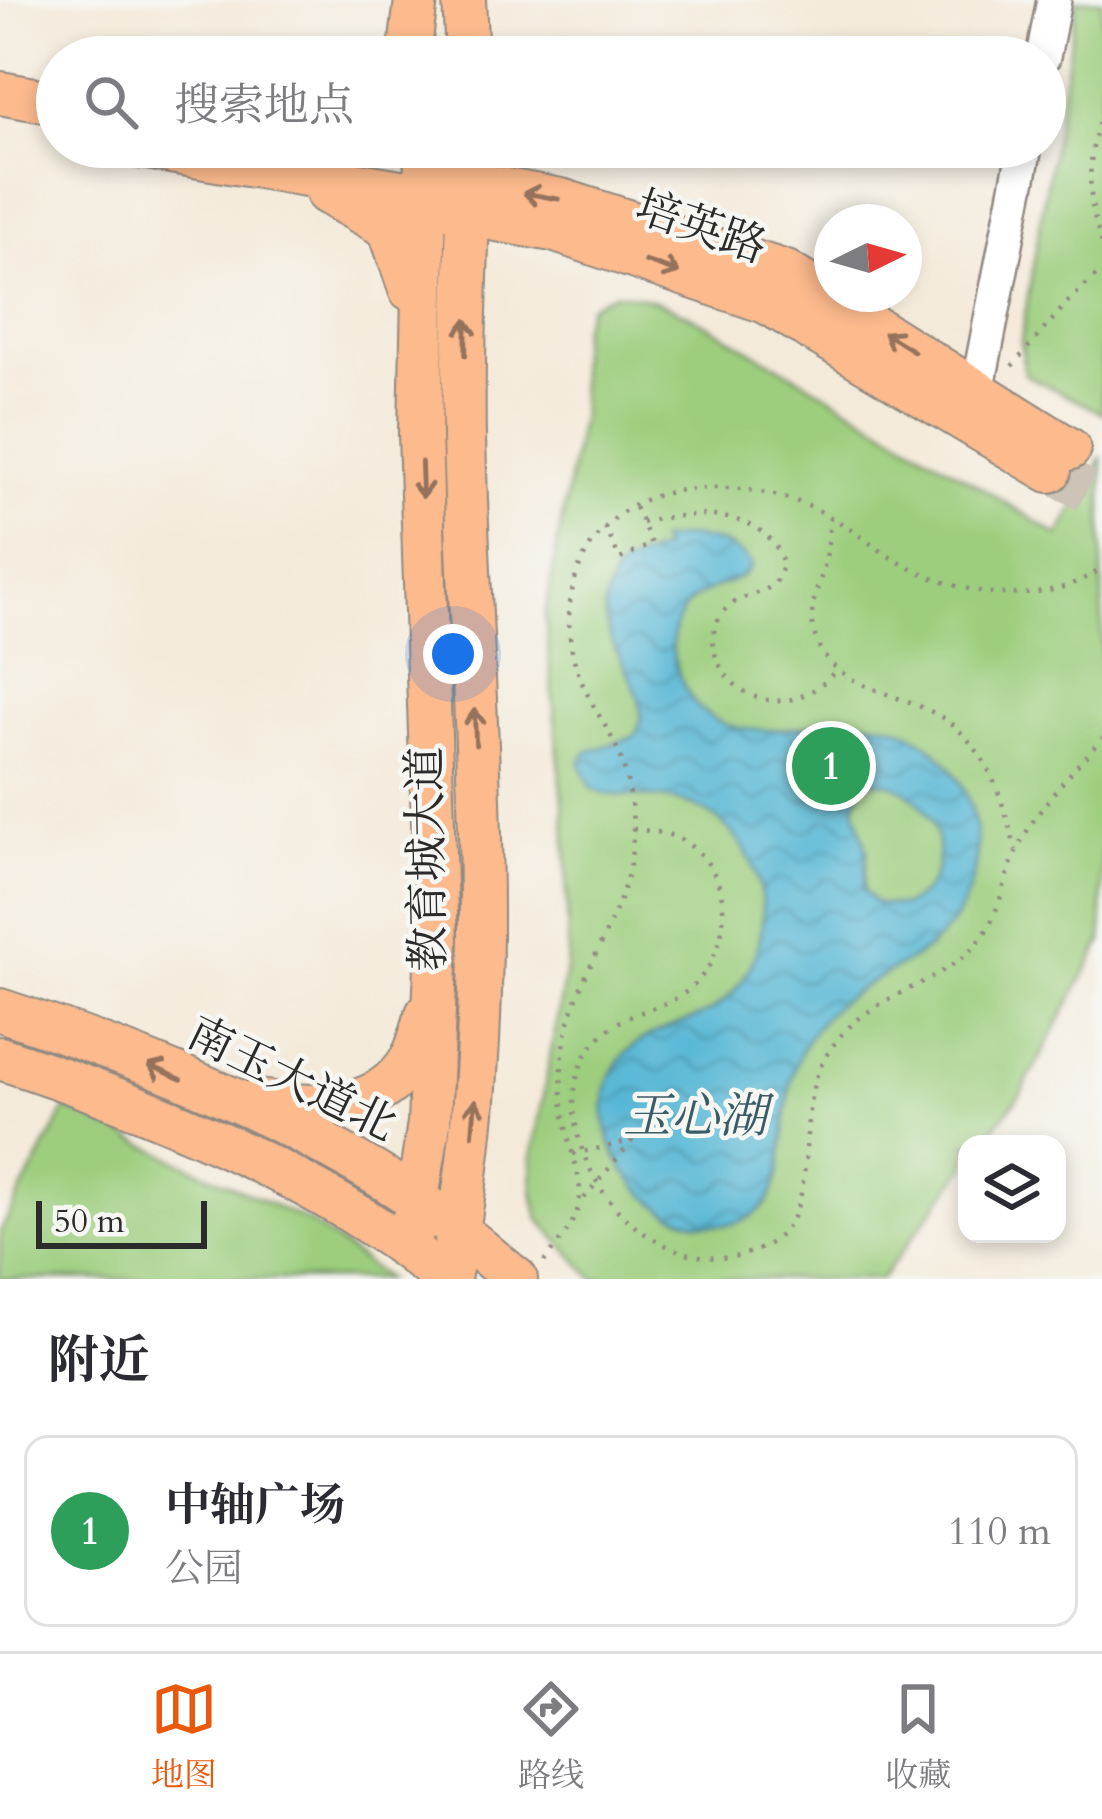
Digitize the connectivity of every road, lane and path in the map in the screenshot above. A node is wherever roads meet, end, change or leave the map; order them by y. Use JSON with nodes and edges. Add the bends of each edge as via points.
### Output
{"nodes":[{"id":1,"x":418,"y":0,"type":"edge"},
{"id":2,"x":464,"y":0,"type":"edge"},
{"id":3,"x":1054,"y":0,"type":"edge"},
{"id":4,"x":412,"y":36,"type":"edge"},
{"id":5,"x":421,"y":36,"type":"edge"},
{"id":6,"x":466,"y":36,"type":"edge"},
{"id":7,"x":1046,"y":36,"type":"edge"},
{"id":8,"x":0,"y":93,"type":"edge"},
{"id":9,"x":36,"y":99,"type":"edge"},
{"id":10,"x":1101,"y":115,"type":"edge"},
{"id":11,"x":0,"y":122,"type":"edge"},
{"id":12,"x":36,"y":128,"type":"edge"},
{"id":13,"x":309,"y":168,"type":"edge"},
{"id":14,"x":1021,"y":168,"type":"edge"},
{"id":15,"x":425,"y":169,"type":"edge"},
{"id":16,"x":469,"y":182,"type":"edge"},
{"id":17,"x":1102,"y":244,"type":"edge"},
{"id":18,"x":1102,"y":270,"type":"edge"},
{"id":19,"x":422,"y":332,"type":"junction"},
{"id":20,"x":1012,"y":366,"type":"dead end"},
{"id":21,"x":970,"y":406,"type":"junction"},
{"id":22,"x":1059,"y":460,"type":"tunnel mouth"},
{"id":23,"x":634,"y":505,"type":"junction"},
{"id":24,"x":830,"y":517,"type":"junction"},
{"id":25,"x":642,"y":523,"type":"junction"},
{"id":26,"x":605,"y":527,"type":"junction"},
{"id":27,"x":1102,"y":568,"type":"edge"},
{"id":28,"x":836,"y":670,"type":"junction"},
{"id":29,"x":1102,"y":738,"type":"edge"},
{"id":30,"x":633,"y":829,"type":"junction"},
{"id":31,"x":1016,"y":850,"type":"junction"},
{"id":32,"x":436,"y":990,"type":"junction"},
{"id":33,"x":0,"y":1010,"type":"edge"},
{"id":34,"x":0,"y":1058,"type":"edge"},
{"id":35,"x":221,"y":1097,"type":"junction"},
{"id":36,"x":573,"y":1154,"type":"junction"},
{"id":37,"x":419,"y":1201,"type":"junction"},
{"id":38,"x":580,"y":1203,"type":"junction"},
{"id":39,"x":458,"y":1232,"type":"junction"},
{"id":40,"x":410,"y":1250,"type":"junction"},
{"id":41,"x":447,"y":1279,"type":"edge"},
{"id":42,"x":516,"y":1279,"type":"edge"},
{"id":43,"x":532,"y":1279,"type":"edge"}],
"edges":[{"from":1,"to":4,"type":"main road"},
{"from":1,"to":5,"type":"main road"},
{"from":2,"to":6,"type":"main road"},
{"from":3,"to":7,"type":"street"},
{"from":8,"to":9,"type":"main road"},
{"from":10,"to":17,"type":"path","via":[[1089,180]]},
{"from":11,"to":12,"type":"main road"},
{"from":13,"to":19,"type":"main road","via":[[388,228]]},
{"from":14,"to":21,"type":"street"},
{"from":15,"to":16,"type":"main road","name":"培英路"},
{"from":15,"to":19,"type":"main road","name":"教育城大道"},
{"from":16,"to":21,"type":"main road","name":"培英路","via":[[553,230],[766,302]]},
{"from":39,"to":16,"type":"main road","name":"教育城大道","one_way":true,"via":[[479,1059],[481,943],[464,434]]},
{"from":18,"to":20,"type":"path"},
{"from":19,"to":32,"type":"main road","name":"教育城大道","one_way":true},
{"from":21,"to":22,"type":"main road","name":"培英路"},
{"from":23,"to":24,"type":"path","via":[[685,490],[729,489]]},
{"from":23,"to":25,"type":"path"},
{"from":23,"to":26,"type":"path"},
{"from":24,"to":27,"type":"path","via":[[936,579],[991,592],[1053,591]]},
{"from":24,"to":28,"type":"path","via":[[812,622]]},
{"from":25,"to":26,"type":"path","via":[[652,544],[620,559]]},
{"from":25,"to":28,"type":"path","via":[[715,513],[776,545],[783,567],[775,584],[733,602],[716,626],[718,662],[732,682],[756,697],[788,702],[811,695]]},
{"from":26,"to":30,"type":"path","via":[[578,566],[569,630],[578,674],[622,761]]},
{"from":28,"to":31,"type":"path","via":[[955,727],[992,774]]},
{"from":29,"to":31,"type":"path"},
{"from":30,"to":31,"type":"path","via":[[672,836],[707,862],[724,904],[721,934],[706,970],[681,996],[616,1024],[596,1042],[576,1078],[575,1125],[600,1186],[623,1216],[669,1246],[717,1258],[747,1254],[784,1230],[803,1193],[810,1096],[831,1048],[874,1007],[975,946]]},
{"from":30,"to":36,"type":"path","via":[[625,889],[574,1001],[564,1048]]},
{"from":32,"to":35,"type":"main road","via":[[411,1058],[385,1088],[354,1104]]},
{"from":32,"to":37,"type":"main road","name":"教育城大道"},
{"from":35,"to":33,"type":"main road","name":"南玉大道北","one_way":true},
{"from":34,"to":40,"type":"main road","name":"南玉大道北","via":[[228,1150]]},
{"from":35,"to":37,"type":"main road","name":"南玉大道北"},
{"from":36,"to":38,"type":"path"},
{"from":36,"to":38,"type":"path","bridge":true,"via":[[632,1141]]},
{"from":37,"to":39,"type":"main road","name":"南玉大道北"},
{"from":37,"to":40,"type":"main road","name":"教育城大道"},
{"from":38,"to":43,"type":"path"},
{"from":39,"to":41,"type":"main road","name":"教育城大道"},
{"from":39,"to":42,"type":"main road","name":"南玉大道北"},
{"from":40,"to":41,"type":"main road","name":"南玉大道北"}]}
